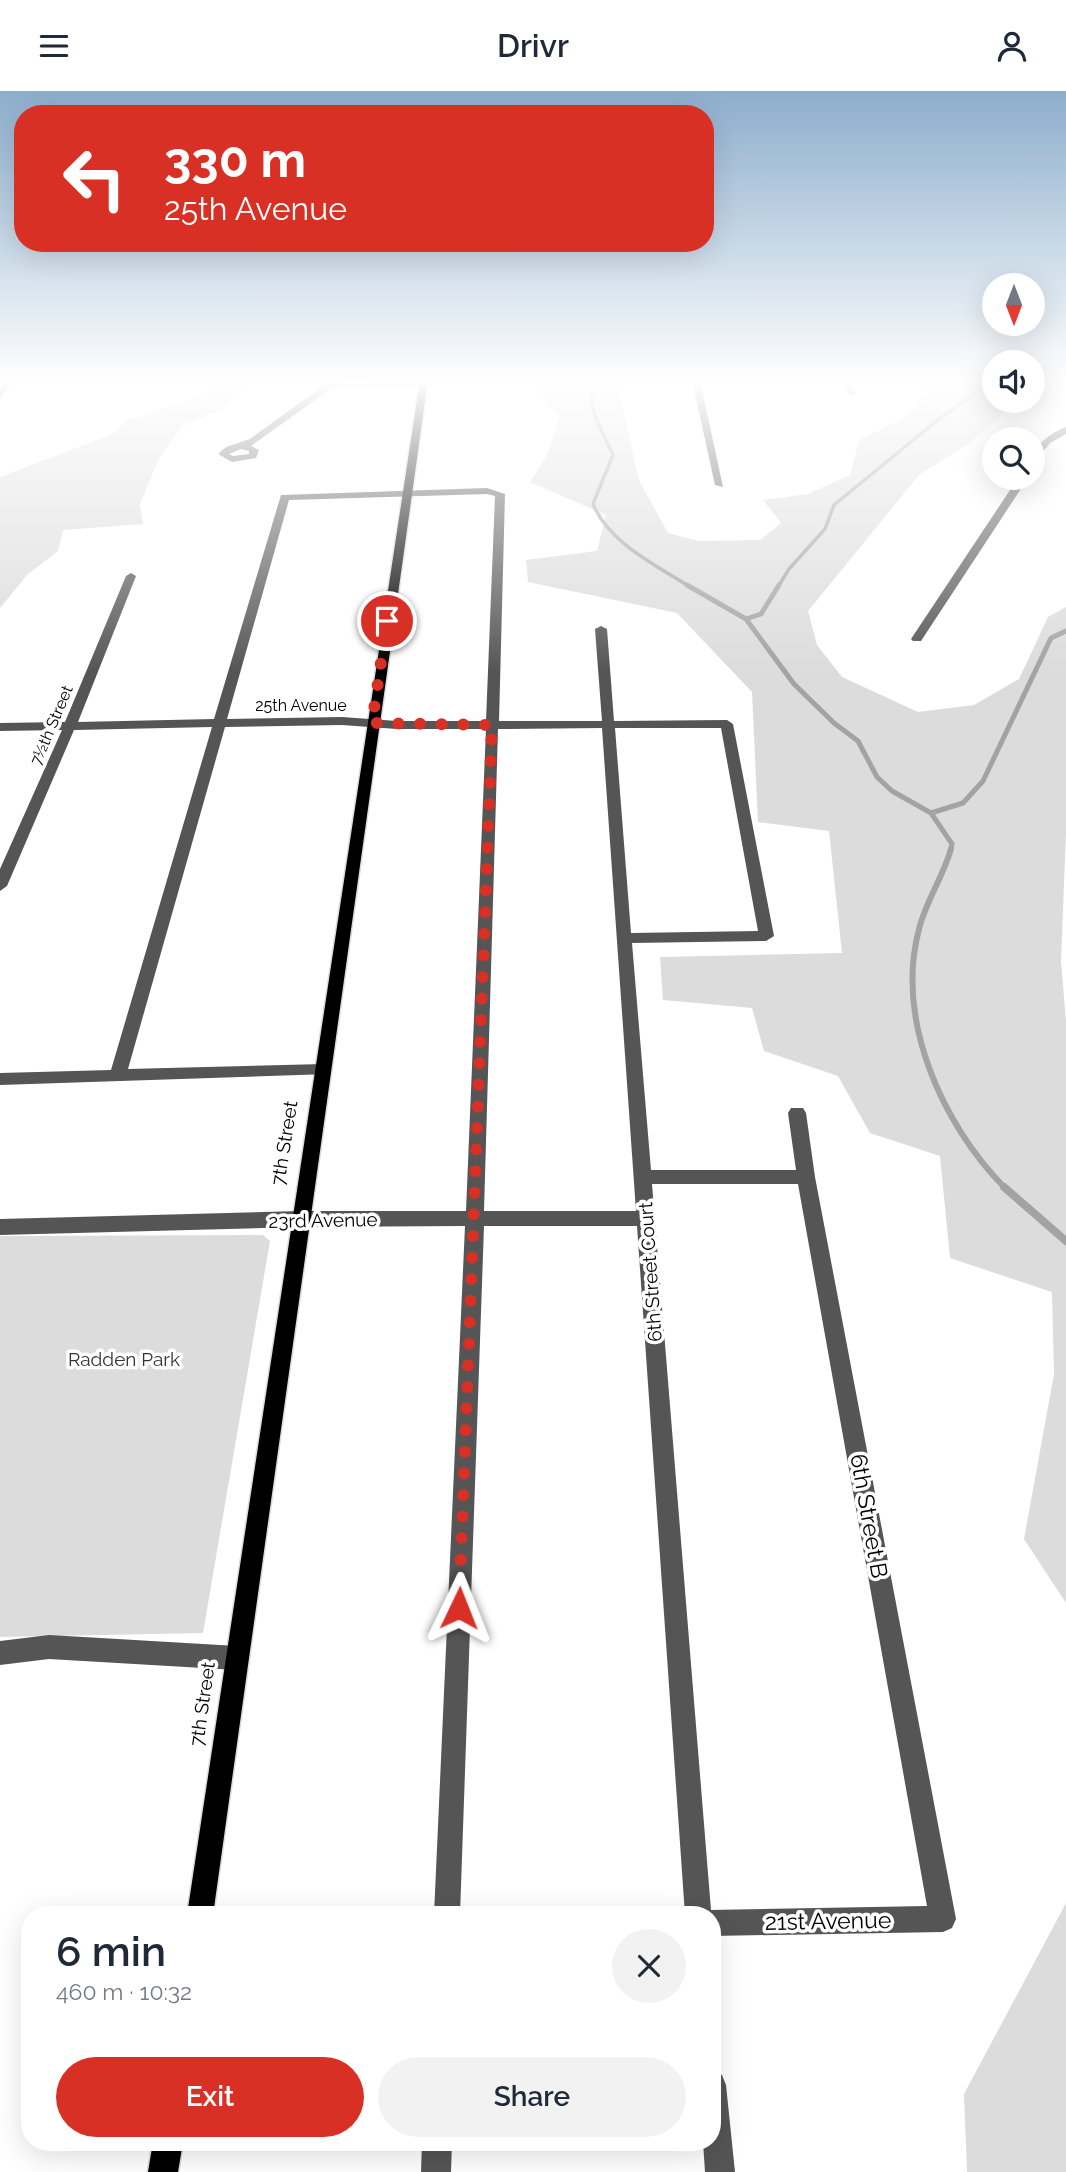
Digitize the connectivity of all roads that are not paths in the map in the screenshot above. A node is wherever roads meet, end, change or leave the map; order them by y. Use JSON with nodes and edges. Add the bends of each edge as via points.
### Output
{"nodes":[{"id":1,"x":408,"y":477,"type":"edge"},
{"id":2,"x":718,"y":477,"type":"edge"},
{"id":3,"x":720,"y":485,"type":"dead end"},
{"id":4,"x":1015,"y":490,"type":"edge"},
{"id":5,"x":405,"y":494,"type":"junction"},
{"id":6,"x":131,"y":576,"type":"dead end"},
{"id":7,"x":601,"y":629,"type":"dead end"},
{"id":8,"x":917,"y":639,"type":"dead end"},
{"id":9,"x":219,"y":722,"type":"junction"},
{"id":10,"x":372,"y":723,"type":"junction"},
{"id":11,"x":608,"y":724,"type":"junction"},
{"id":12,"x":70,"y":725,"type":"junction"},
{"id":13,"x":492,"y":725,"type":"junction"},
{"id":14,"x":0,"y":727,"type":"edge"},
{"id":15,"x":0,"y":886,"type":"edge"},
{"id":16,"x":625,"y":939,"type":"junction"},
{"id":17,"x":323,"y":1070,"type":"junction"},
{"id":18,"x":118,"y":1075,"type":"junction"},
{"id":19,"x":0,"y":1079,"type":"edge"},
{"id":20,"x":797,"y":1113,"type":"dead end"},
{"id":21,"x":642,"y":1177,"type":"junction"},
{"id":22,"x":806,"y":1177,"type":"junction"},
{"id":23,"x":646,"y":1218,"type":"junction"},
{"id":24,"x":300,"y":1219,"type":"junction"},
{"id":25,"x":475,"y":1219,"type":"junction"},
{"id":26,"x":0,"y":1227,"type":"edge"},
{"id":27,"x":0,"y":1653,"type":"edge"},
{"id":28,"x":237,"y":1658,"type":"junction"},
{"id":29,"x":201,"y":1906,"type":"edge"},
{"id":30,"x":447,"y":1906,"type":"edge"},
{"id":31,"x":697,"y":1906,"type":"edge"},
{"id":32,"x":943,"y":1919,"type":"joint"},
{"id":33,"x":721,"y":1923,"type":"edge"},
{"id":34,"x":166,"y":2151,"type":"edge"},
{"id":35,"x":437,"y":2151,"type":"edge"},
{"id":36,"x":718,"y":2151,"type":"edge"},
{"id":37,"x":163,"y":2172,"type":"edge"},
{"id":38,"x":436,"y":2172,"type":"edge"},
{"id":39,"x":720,"y":2172,"type":"edge"}],
"edges":[{"from":1,"to":5,"type":"main road","name":"7th Street"},
{"from":2,"to":3,"type":"street"},
{"from":4,"to":8,"type":"street"},
{"from":5,"to":9,"type":"street","via":[[285,497]]},
{"from":5,"to":10,"type":"main road","name":"7th Street"},
{"from":5,"to":13,"type":"street","via":[[487,491],[497,492],[500,498]]},
{"from":6,"to":12,"type":"street","name":"7½th Street"},
{"from":7,"to":11,"type":"street","name":"6th Street Court"},
{"from":9,"to":10,"type":"street","name":"25th Avenue"},
{"from":9,"to":12,"type":"street","name":"25th Avenue"},
{"from":9,"to":18,"type":"street"},
{"from":10,"to":13,"type":"street","name":"25th Avenue"},
{"from":10,"to":17,"type":"main road","name":"7th Street"},
{"from":11,"to":13,"type":"street","name":"25th Avenue"},
{"from":11,"to":16,"type":"street","name":"6th Street Court"},
{"from":11,"to":16,"type":"street","name":"25th Avenue","via":[[727,724],[766,936]]},
{"from":12,"to":14,"type":"street","name":"25th Avenue"},
{"from":12,"to":15,"type":"street","name":"7½th Street"},
{"from":13,"to":25,"type":"street"},
{"from":16,"to":21,"type":"street","name":"6th Street Court"},
{"from":17,"to":18,"type":"street"},
{"from":17,"to":24,"type":"main road","name":"7th Street"},
{"from":18,"to":19,"type":"street"},
{"from":20,"to":22,"type":"street","name":"6th Street B"},
{"from":21,"to":22,"type":"street"},
{"from":21,"to":23,"type":"street","name":"6th Street Court"},
{"from":22,"to":32,"type":"street","name":"6th Street B"},
{"from":23,"to":25,"type":"street","name":"23rd Avenue"},
{"from":23,"to":31,"type":"street","name":"6th Street Court"},
{"from":24,"to":25,"type":"street","name":"23rd Avenue"},
{"from":24,"to":26,"type":"street","name":"23rd Avenue"},
{"from":24,"to":28,"type":"main road","name":"7th Street"},
{"from":25,"to":30,"type":"street"},
{"from":27,"to":28,"type":"street","via":[[49,1647]]},
{"from":28,"to":29,"type":"main road","name":"7th Street"},
{"from":32,"to":33,"type":"street","name":"21st Avenue"},
{"from":34,"to":37,"type":"main road"},
{"from":35,"to":38,"type":"street"},
{"from":36,"to":39,"type":"street"}]}
